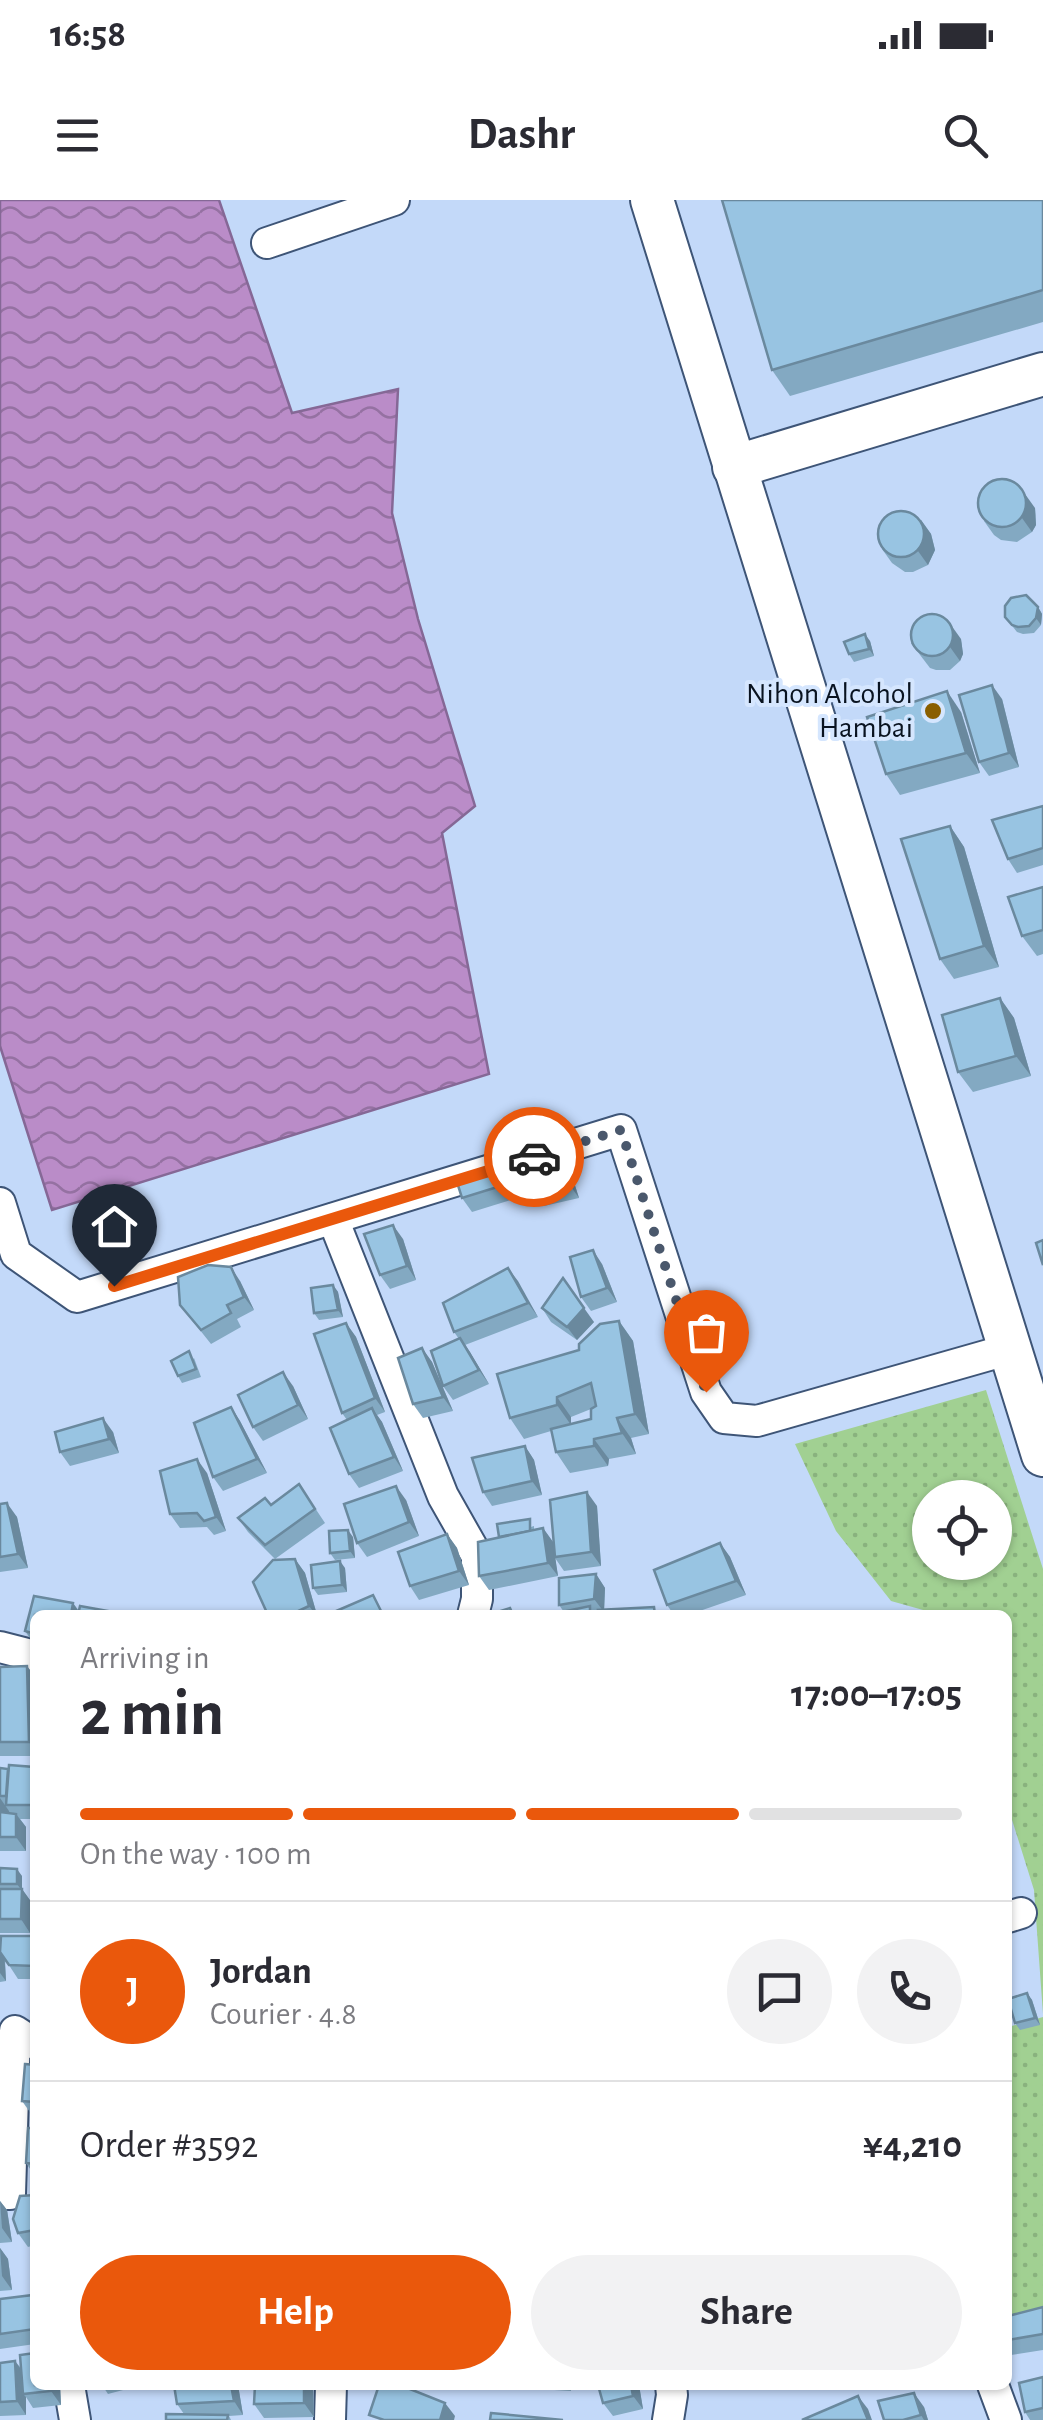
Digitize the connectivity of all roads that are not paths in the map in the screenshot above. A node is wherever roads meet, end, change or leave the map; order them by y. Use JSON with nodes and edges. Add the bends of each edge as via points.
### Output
{"nodes":[{"id":1,"x":394,"y":200,"type":"edge"},
{"id":2,"x":652,"y":200,"type":"edge"},
{"id":3,"x":267,"y":243,"type":"dead end"},
{"id":4,"x":1043,"y":374,"type":"edge"},
{"id":5,"x":734,"y":467,"type":"junction"},
{"id":6,"x":0,"y":1202,"type":"edge"},
{"id":7,"x":333,"y":1219,"type":"junction"},
{"id":8,"x":8,"y":1258,"type":"edge"},
{"id":9,"x":1026,"y":1344,"type":"edge"},
{"id":10,"x":1043,"y":1455,"type":"edge"},
{"id":11,"x":474,"y":1610,"type":"edge"},
{"id":12,"x":0,"y":1647,"type":"edge"},
{"id":13,"x":30,"y":1655,"type":"edge"},
{"id":14,"x":17,"y":2035,"type":"edge"},
{"id":15,"x":0,"y":2194,"type":"edge"},
{"id":16,"x":70,"y":2390,"type":"edge"},
{"id":17,"x":331,"y":2390,"type":"edge"},
{"id":18,"x":672,"y":2390,"type":"edge"},
{"id":19,"x":995,"y":2390,"type":"edge"},
{"id":20,"x":75,"y":2420,"type":"edge"},
{"id":21,"x":330,"y":2420,"type":"edge"},
{"id":22,"x":668,"y":2420,"type":"edge"},
{"id":23,"x":1006,"y":2420,"type":"edge"}],
"edges":[{"from":1,"to":3,"type":"street"},
{"from":2,"to":5,"type":"street"},
{"from":4,"to":5,"type":"street"},
{"from":5,"to":9,"type":"street"},
{"from":6,"to":8,"type":"street"},
{"from":7,"to":8,"type":"street","via":[[77,1298]]},
{"from":7,"to":9,"type":"street","via":[[621,1130],[706,1392],[724,1418],[757,1421]]},
{"from":7,"to":11,"type":"street","via":[[443,1496],[476,1556]]},
{"from":9,"to":10,"type":"street"},
{"from":12,"to":13,"type":"street"},
{"from":14,"to":15,"type":"street","via":[[10,2194]]},
{"from":16,"to":20,"type":"street"},
{"from":17,"to":21,"type":"street"},
{"from":18,"to":22,"type":"street"},
{"from":19,"to":23,"type":"street"}]}
